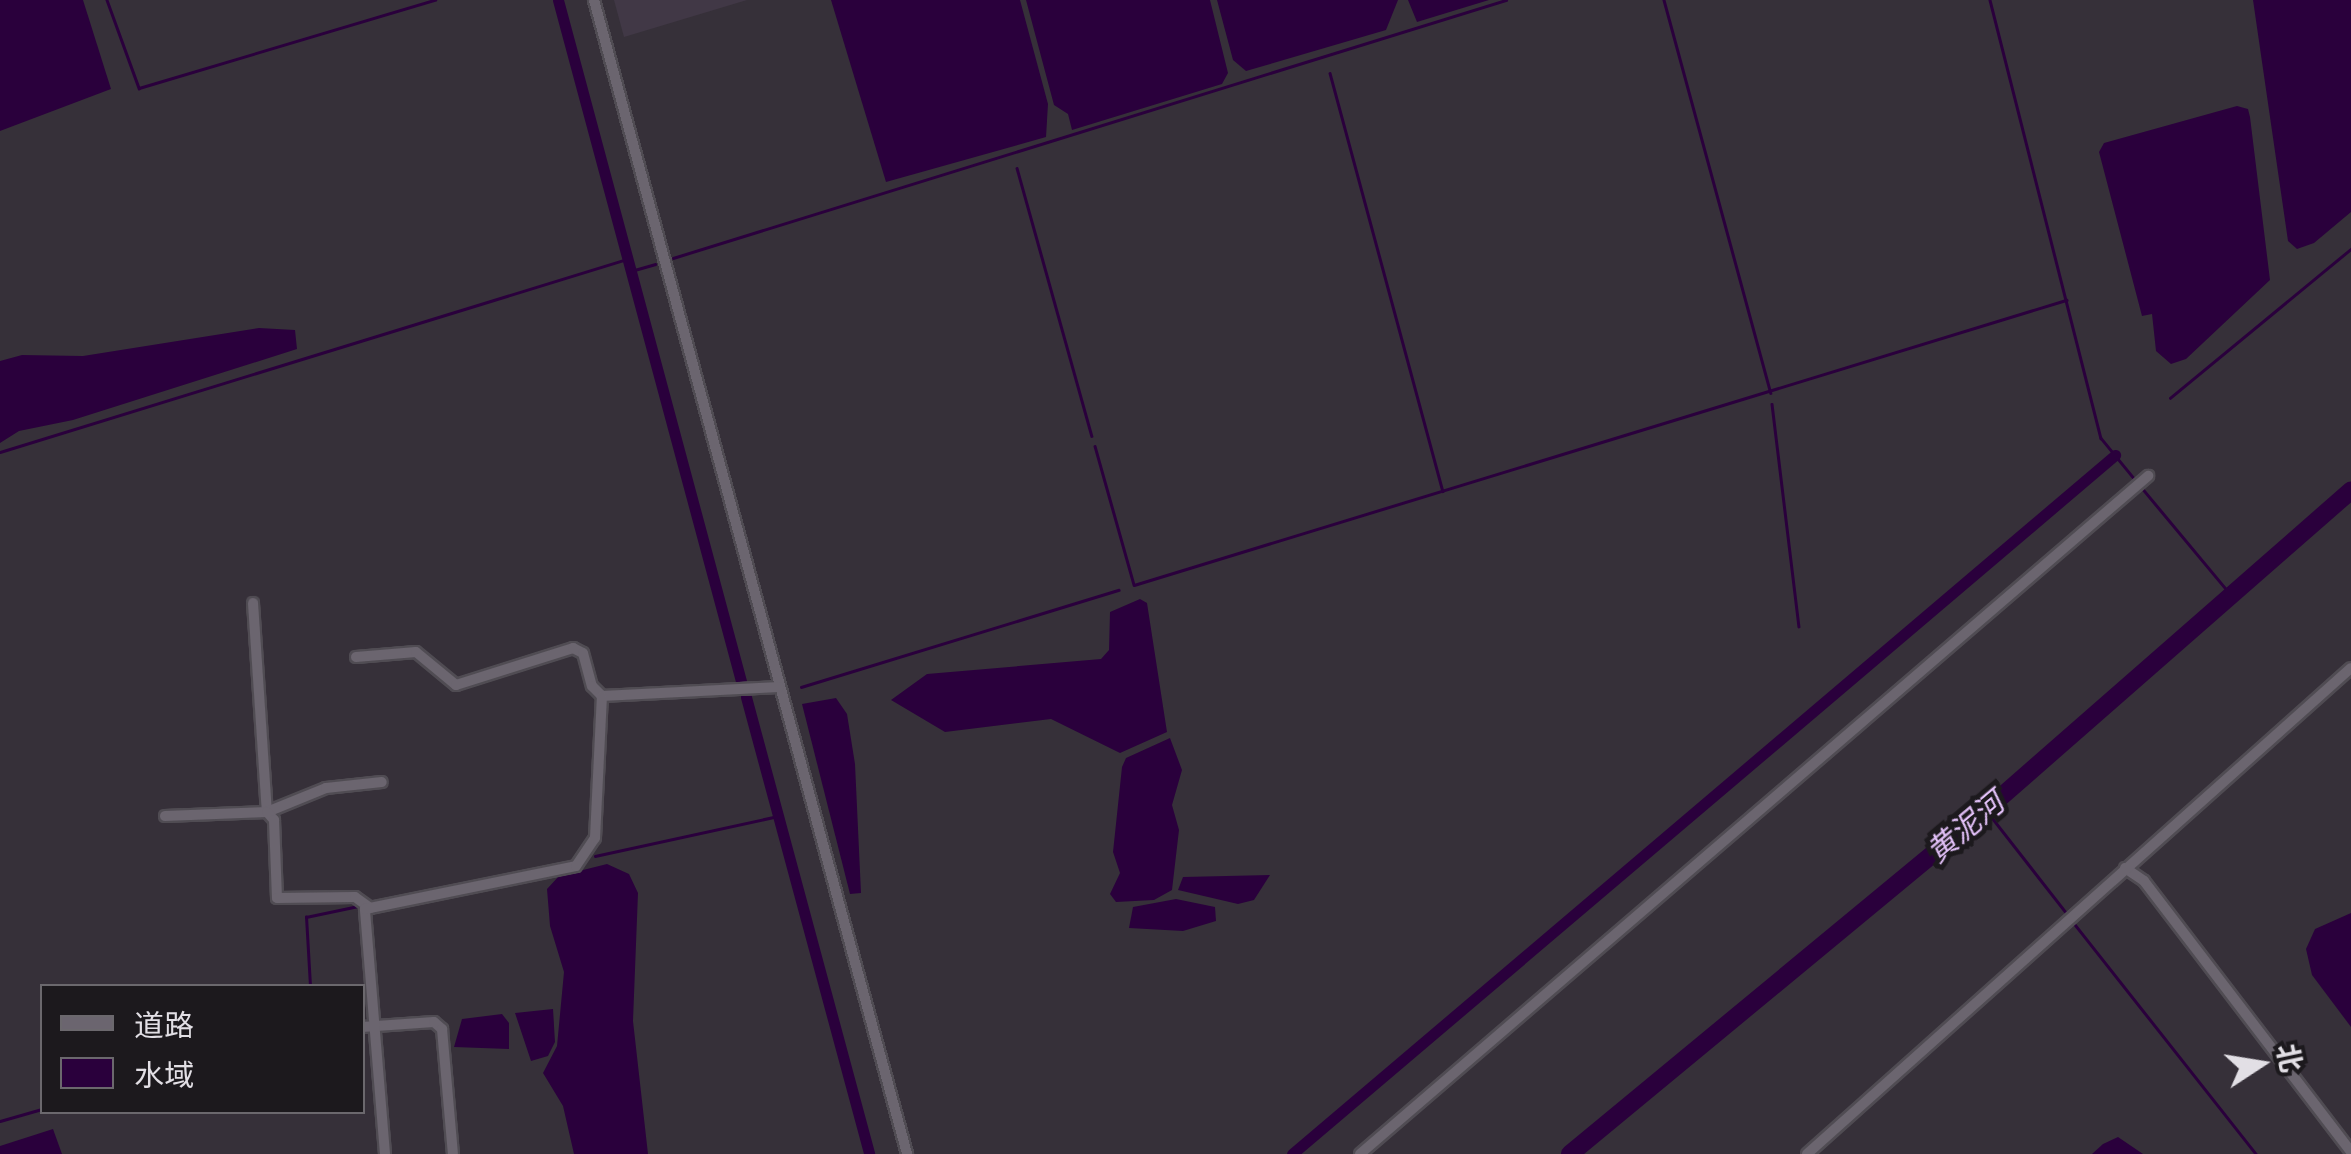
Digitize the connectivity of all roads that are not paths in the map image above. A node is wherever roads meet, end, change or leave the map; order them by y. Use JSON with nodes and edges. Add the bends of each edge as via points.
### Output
{"nodes":[{"id":1,"x":594,"y":0,"type":"edge"},
{"id":2,"x":2148,"y":476,"type":"dead end"},
{"id":3,"x":253,"y":602,"type":"dead end"},
{"id":4,"x":356,"y":657,"type":"dead end"},
{"id":5,"x":2351,"y":668,"type":"edge"},
{"id":6,"x":779,"y":687,"type":"junction"},
{"id":7,"x":602,"y":696,"type":"junction"},
{"id":8,"x":382,"y":782,"type":"dead end"},
{"id":9,"x":268,"y":812,"type":"junction"},
{"id":10,"x":165,"y":816,"type":"dead end"},
{"id":11,"x":2124,"y":868,"type":"junction"},
{"id":12,"x":370,"y":908,"type":"junction"},
{"id":13,"x":368,"y":1025,"type":"edge"},
{"id":14,"x":2351,"y":1152,"type":"edge"},
{"id":15,"x":385,"y":1154,"type":"edge"},
{"id":16,"x":453,"y":1154,"type":"edge"},
{"id":17,"x":907,"y":1154,"type":"edge"},
{"id":18,"x":1360,"y":1154,"type":"edge"},
{"id":19,"x":1807,"y":1154,"type":"edge"}],
"edges":[{"from":1,"to":6,"type":"street"},
{"from":2,"to":18,"type":"street"},
{"from":3,"to":9,"type":"street"},
{"from":4,"to":7,"type":"street","via":[[416,652],[456,685],[573,648],[583,653],[592,686]]},
{"from":5,"to":11,"type":"street"},
{"from":6,"to":7,"type":"street"},
{"from":6,"to":17,"type":"street"},
{"from":7,"to":12,"type":"street","via":[[595,838],[576,866]]},
{"from":8,"to":9,"type":"street","via":[[326,788]]},
{"from":9,"to":10,"type":"street"},
{"from":9,"to":12,"type":"street","via":[[274,820],[277,898],[355,897]]},
{"from":11,"to":14,"type":"street","via":[[2144,882]]},
{"from":11,"to":19,"type":"street"},
{"from":12,"to":13,"type":"street"},
{"from":13,"to":15,"type":"street"},
{"from":13,"to":16,"type":"street","via":[[434,1022],[442,1029]]}]}
